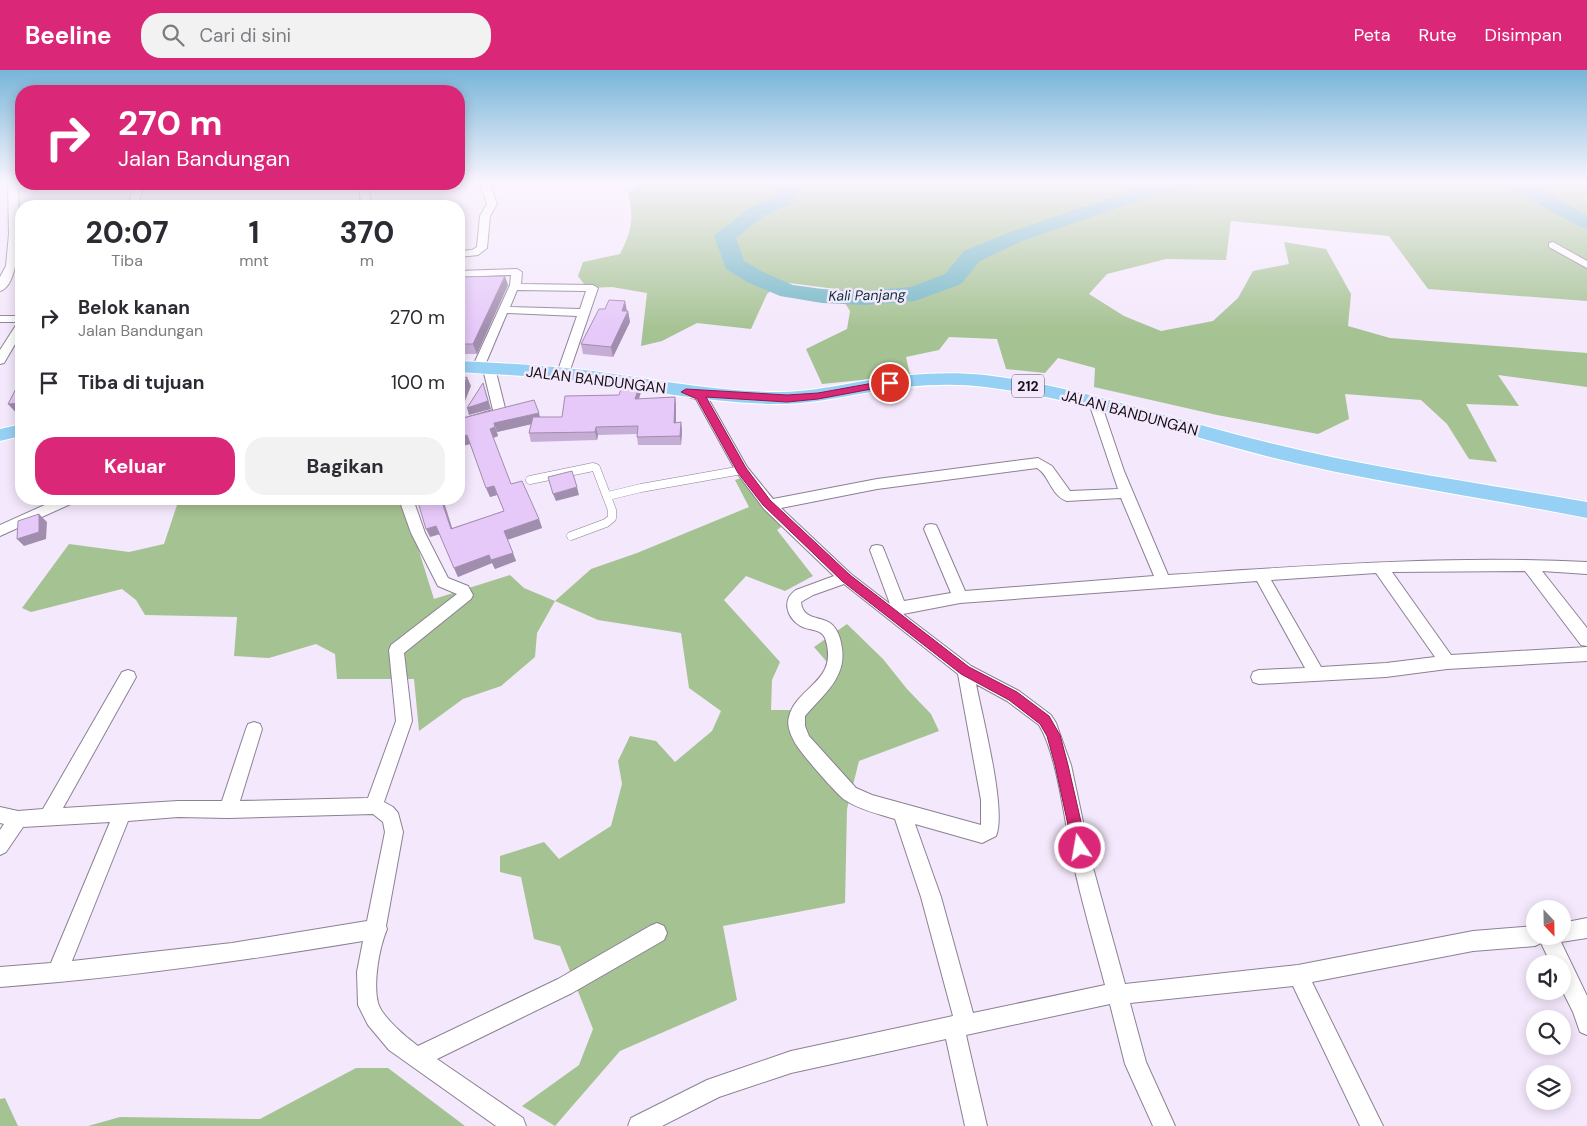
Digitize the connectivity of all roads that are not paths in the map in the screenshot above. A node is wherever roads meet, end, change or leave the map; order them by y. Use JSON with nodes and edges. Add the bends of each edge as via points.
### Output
{"nodes":[{"id":1,"x":14,"y":232,"type":"edge"},
{"id":2,"x":483,"y":232,"type":"edge"},
{"id":3,"x":1553,"y":245,"type":"dead end"},
{"id":4,"x":465,"y":255,"type":"edge"},
{"id":5,"x":1587,"y":264,"type":"edge"},
{"id":6,"x":11,"y":266,"type":"edge"},
{"id":7,"x":465,"y":274,"type":"edge"},
{"id":8,"x":515,"y":286,"type":"junction"},
{"id":9,"x":0,"y":288,"type":"edge"},
{"id":10,"x":504,"y":310,"type":"junction"},
{"id":11,"x":585,"y":313,"type":"junction"},
{"id":12,"x":0,"y":319,"type":"edge"},
{"id":13,"x":15,"y":319,"type":"edge"},
{"id":14,"x":15,"y":335,"type":"edge"},
{"id":15,"x":0,"y":360,"type":"edge"},
{"id":16,"x":465,"y":366,"type":"edge"},
{"id":17,"x":484,"y":368,"type":"junction"},
{"id":18,"x":563,"y":373,"type":"junction"},
{"id":19,"x":686,"y":392,"type":"junction"},
{"id":20,"x":1094,"y":400,"type":"junction"},
{"id":21,"x":465,"y":422,"type":"edge"},
{"id":22,"x":15,"y":431,"type":"edge"},
{"id":23,"x":0,"y":435,"type":"edge"},
{"id":24,"x":742,"y":470,"type":"junction"},
{"id":25,"x":530,"y":480,"type":"dead end"},
{"id":26,"x":1126,"y":493,"type":"junction"},
{"id":27,"x":608,"y":496,"type":"junction"},
{"id":28,"x":57,"y":505,"type":"edge"},
{"id":29,"x":408,"y":505,"type":"edge"},
{"id":30,"x":769,"y":505,"type":"junction"},
{"id":31,"x":1587,"y":510,"type":"edge"},
{"id":32,"x":932,"y":529,"type":"dead end"},
{"id":33,"x":0,"y":531,"type":"edge"},
{"id":34,"x":571,"y":536,"type":"dead end"},
{"id":35,"x":877,"y":550,"type":"dead end"},
{"id":36,"x":1529,"y":565,"type":"junction"},
{"id":37,"x":1380,"y":567,"type":"junction"},
{"id":38,"x":1587,"y":568,"type":"edge"},
{"id":39,"x":1261,"y":575,"type":"junction"},
{"id":40,"x":846,"y":578,"type":"junction"},
{"id":41,"x":1163,"y":581,"type":"junction"},
{"id":42,"x":960,"y":597,"type":"junction"},
{"id":43,"x":895,"y":611,"type":"junction"},
{"id":44,"x":1587,"y":640,"type":"edge"},
{"id":45,"x":1587,"y":654,"type":"edge"},
{"id":46,"x":1447,"y":662,"type":"junction"},
{"id":47,"x":965,"y":670,"type":"junction"},
{"id":48,"x":1316,"y":673,"type":"junction"},
{"id":49,"x":128,"y":677,"type":"dead end"},
{"id":50,"x":1259,"y":677,"type":"dead end"},
{"id":51,"x":254,"y":729,"type":"dead end"},
{"id":52,"x":374,"y":806,"type":"junction"},
{"id":53,"x":228,"y":810,"type":"junction"},
{"id":54,"x":123,"y":812,"type":"junction"},
{"id":55,"x":902,"y":812,"type":"junction"},
{"id":56,"x":0,"y":814,"type":"edge"},
{"id":57,"x":48,"y":817,"type":"junction"},
{"id":58,"x":18,"y":819,"type":"junction"},
{"id":59,"x":0,"y":846,"type":"edge"},
{"id":60,"x":1587,"y":928,"type":"edge"},
{"id":61,"x":376,"y":929,"type":"junction"},
{"id":62,"x":1571,"y":931,"type":"edge"},
{"id":63,"x":657,"y":933,"type":"dead end"},
{"id":64,"x":1526,"y":937,"type":"edge"},
{"id":65,"x":57,"y":973,"type":"junction"},
{"id":66,"x":1298,"y":975,"type":"junction"},
{"id":67,"x":0,"y":977,"type":"edge"},
{"id":68,"x":1571,"y":983,"type":"edge"},
{"id":69,"x":1118,"y":992,"type":"junction"},
{"id":70,"x":959,"y":1025,"type":"junction"},
{"id":71,"x":1587,"y":1026,"type":"edge"},
{"id":72,"x":417,"y":1057,"type":"junction"},
{"id":73,"x":515,"y":1126,"type":"edge"},
{"id":74,"x":639,"y":1126,"type":"edge"},
{"id":75,"x":976,"y":1126,"type":"edge"},
{"id":76,"x":1164,"y":1126,"type":"edge"},
{"id":77,"x":1372,"y":1126,"type":"edge"}],
"edges":[{"from":1,"to":6,"type":"street"},
{"from":2,"to":4,"type":"street","via":[[482,248],[474,254]]},
{"from":3,"to":5,"type":"street"},
{"from":6,"to":9,"type":"street"},
{"from":7,"to":8,"type":"street","via":[[518,272]]},
{"from":8,"to":10,"type":"street"},
{"from":8,"to":11,"type":"street","via":[[593,288]]},
{"from":10,"to":11,"type":"street"},
{"from":10,"to":17,"type":"street"},
{"from":11,"to":18,"type":"street"},
{"from":12,"to":13,"type":"street"},
{"from":14,"to":15,"type":"street"},
{"from":16,"to":17,"type":"main road","name":"JALAN BANDUNGAN","number":"212"},
{"from":17,"to":18,"type":"main road","name":"JALAN BANDUNGAN","number":"212"},
{"from":17,"to":21,"type":"street","via":[[500,412]]},
{"from":18,"to":19,"type":"main road","name":"JALAN BANDUNGAN","number":"212"},
{"from":19,"to":20,"type":"main road","name":"JALAN BANDUNGAN","number":"212","via":[[787,398],[910,381],[967,379]]},
{"from":19,"to":24,"type":"street","via":[[701,396]]},
{"from":20,"to":26,"type":"street"},
{"from":20,"to":31,"type":"main road","name":"JALAN BANDUNGAN","number":"212","via":[[1273,451]]},
{"from":22,"to":23,"type":"main road"},
{"from":24,"to":27,"type":"lane","via":[[702,480],[643,486]]},
{"from":24,"to":30,"type":"street"},
{"from":25,"to":27,"type":"lane","via":[[595,467]]},
{"from":26,"to":30,"type":"street","via":[[1067,496],[1046,466],[1038,463],[877,484]]},
{"from":26,"to":41,"type":"street"},
{"from":27,"to":34,"type":"lane","via":[[612,518]]},
{"from":28,"to":33,"type":"street"},
{"from":29,"to":52,"type":"street","via":[[418,533],[443,582],[463,590],[466,595],[397,650],[404,721]]},
{"from":30,"to":40,"type":"street"},
{"from":32,"to":42,"type":"street"},
{"from":35,"to":43,"type":"street"},
{"from":36,"to":37,"type":"street"},
{"from":36,"to":38,"type":"street"},
{"from":36,"to":44,"type":"street"},
{"from":37,"to":39,"type":"street"},
{"from":37,"to":46,"type":"street"},
{"from":39,"to":41,"type":"street"},
{"from":39,"to":48,"type":"street"},
{"from":40,"to":43,"type":"street"},
{"from":40,"to":55,"type":"street","via":[[795,597],[795,608],[802,619],[808,624],[824,626],[829,631],[836,654],[831,676],[799,711],[796,722],[803,741],[850,794]]},
{"from":41,"to":42,"type":"street"},
{"from":42,"to":43,"type":"street"},
{"from":43,"to":47,"type":"street"},
{"from":45,"to":46,"type":"street"},
{"from":46,"to":48,"type":"street","via":[[1386,670]]},
{"from":47,"to":55,"type":"street","via":[[990,800],[990,830],[976,833]]},
{"from":47,"to":69,"type":"street","via":[[1013,696],[1045,720],[1050,728]]},
{"from":48,"to":50,"type":"street"},
{"from":49,"to":57,"type":"street"},
{"from":51,"to":53,"type":"street"},
{"from":52,"to":53,"type":"street"},
{"from":52,"to":61,"type":"street","via":[[391,816],[394,832]]},
{"from":53,"to":54,"type":"street"},
{"from":54,"to":57,"type":"street"},
{"from":54,"to":65,"type":"street"},
{"from":55,"to":70,"type":"street","via":[[932,897]]},
{"from":56,"to":58,"type":"street"},
{"from":57,"to":58,"type":"street"},
{"from":58,"to":59,"type":"street"},
{"from":60,"to":62,"type":"street"},
{"from":61,"to":65,"type":"street","via":[[232,953]]},
{"from":61,"to":72,"type":"street","via":[[367,972],[368,1005],[390,1037]]},
{"from":63,"to":72,"type":"street","via":[[565,986]]},
{"from":64,"to":66,"type":"street","via":[[1473,941]]},
{"from":65,"to":67,"type":"street"},
{"from":66,"to":69,"type":"street"},
{"from":66,"to":77,"type":"street"},
{"from":68,"to":71,"type":"street","via":[[1584,1010]]},
{"from":69,"to":70,"type":"street"},
{"from":69,"to":76,"type":"street","via":[[1136,1064]]},
{"from":70,"to":74,"type":"street","via":[[790,1062],[715,1088]]},
{"from":70,"to":75,"type":"street"},
{"from":72,"to":73,"type":"street"}]}
